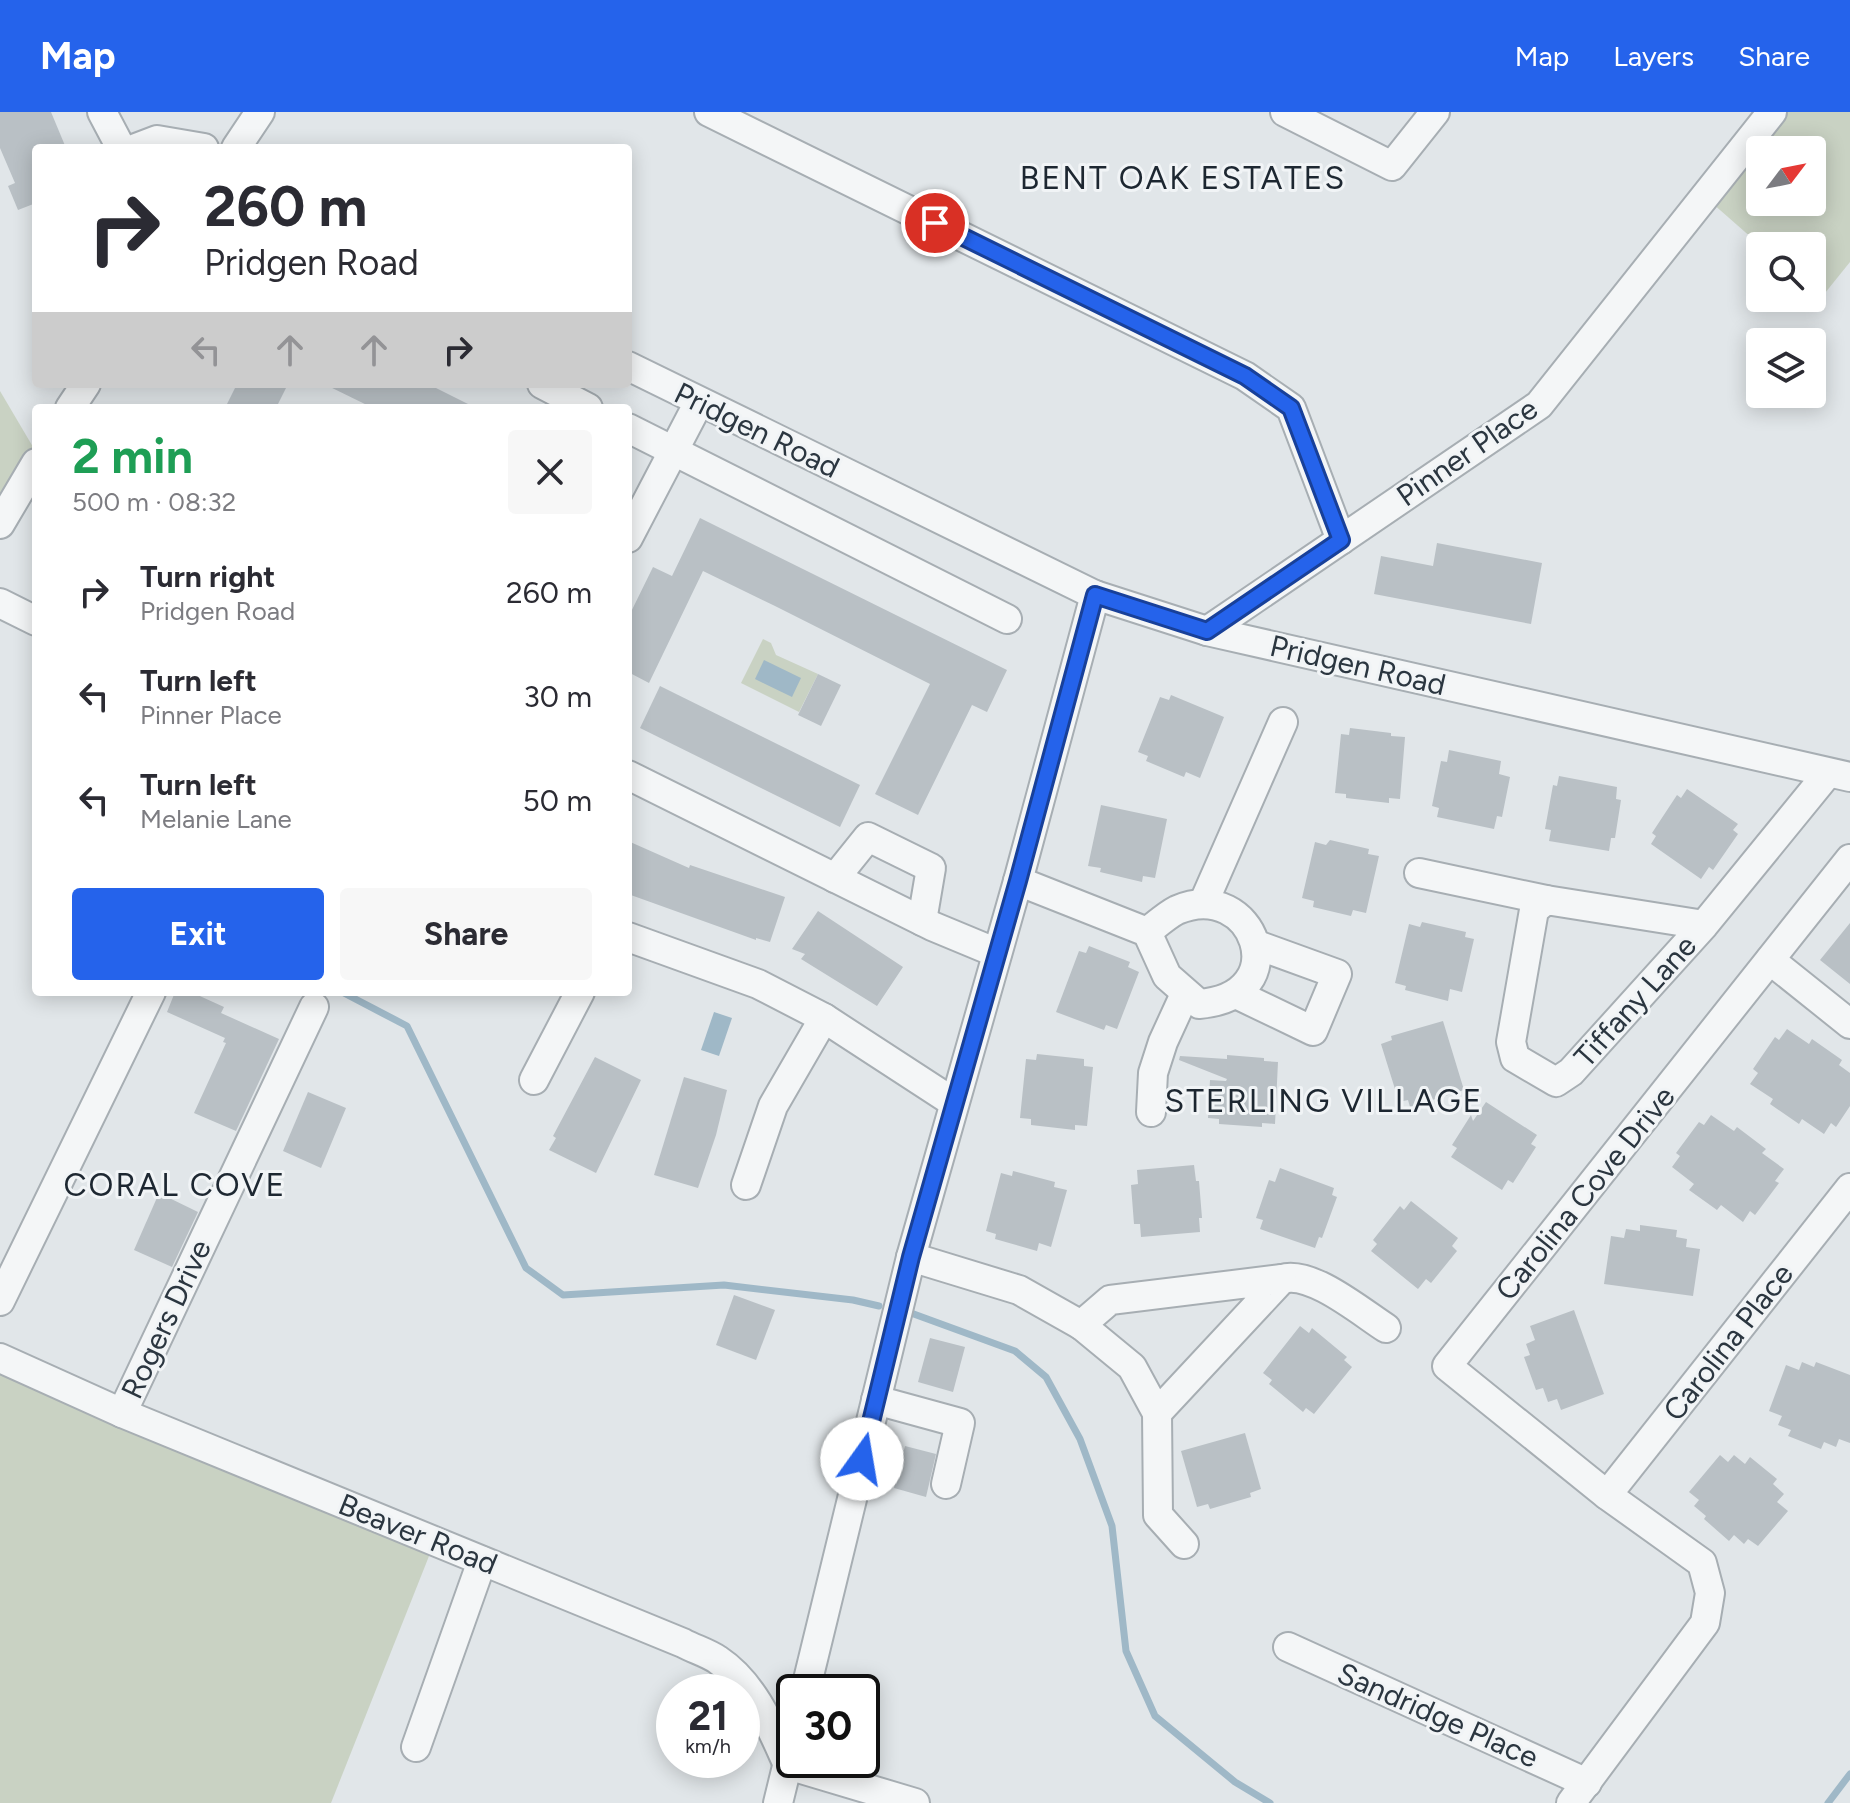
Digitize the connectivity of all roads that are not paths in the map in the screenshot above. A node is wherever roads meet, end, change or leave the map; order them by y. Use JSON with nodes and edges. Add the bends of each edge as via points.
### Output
{"nodes":[{"id":1,"x":102,"y":112,"type":"edge"},
{"id":2,"x":260,"y":112,"type":"edge"},
{"id":3,"x":709,"y":112,"type":"edge"},
{"id":4,"x":1285,"y":112,"type":"edge"},
{"id":5,"x":1435,"y":112,"type":"edge"},
{"id":6,"x":1772,"y":112,"type":"edge"},
{"id":7,"x":119,"y":144,"type":"edge"},
{"id":8,"x":146,"y":144,"type":"edge"},
{"id":9,"x":180,"y":144,"type":"edge"},
{"id":10,"x":239,"y":144,"type":"edge"},
{"id":11,"x":632,"y":368,"type":"edge"},
{"id":12,"x":550,"y":388,"type":"edge"},
{"id":13,"x":699,"y":402,"type":"junction"},
{"id":14,"x":580,"y":404,"type":"edge"},
{"id":15,"x":632,"y":430,"type":"edge"},
{"id":16,"x":673,"y":452,"type":"junction"},
{"id":17,"x":32,"y":470,"type":"edge"},
{"id":18,"x":0,"y":524,"type":"edge"},
{"id":19,"x":632,"y":530,"type":"edge"},
{"id":20,"x":1341,"y":540,"type":"junction"},
{"id":21,"x":1095,"y":595,"type":"junction"},
{"id":22,"x":0,"y":603,"type":"edge"},
{"id":23,"x":32,"y":619,"type":"edge"},
{"id":24,"x":1007,"y":619,"type":"dead end"},
{"id":25,"x":1207,"y":631,"type":"junction"},
{"id":26,"x":1283,"y":722,"type":"dead end"},
{"id":27,"x":1839,"y":775,"type":"edge"},
{"id":28,"x":632,"y":777,"type":"edge"},
{"id":29,"x":1850,"y":859,"type":"edge"},
{"id":30,"x":1419,"y":873,"type":"dead end"},
{"id":31,"x":835,"y":878,"type":"junction"},
{"id":32,"x":1018,"y":881,"type":"junction"},
{"id":33,"x":1546,"y":900,"type":"junction"},
{"id":34,"x":1203,"y":904,"type":"junction"},
{"id":35,"x":922,"y":921,"type":"junction"},
{"id":36,"x":1704,"y":925,"type":"junction"},
{"id":37,"x":1147,"y":932,"type":"junction"},
{"id":38,"x":632,"y":938,"type":"edge"},
{"id":39,"x":1257,"y":945,"type":"junction"},
{"id":40,"x":997,"y":953,"type":"junction"},
{"id":41,"x":1770,"y":960,"type":"junction"},
{"id":42,"x":1185,"y":994,"type":"junction"},
{"id":43,"x":1236,"y":994,"type":"junction"},
{"id":44,"x":149,"y":996,"type":"edge"},
{"id":45,"x":578,"y":996,"type":"edge"},
{"id":46,"x":314,"y":1007,"type":"dead end"},
{"id":47,"x":824,"y":1018,"type":"junction"},
{"id":48,"x":1850,"y":1024,"type":"edge"},
{"id":49,"x":534,"y":1080,"type":"dead end"},
{"id":50,"x":953,"y":1102,"type":"junction"},
{"id":51,"x":1151,"y":1112,"type":"dead end"},
{"id":52,"x":746,"y":1185,"type":"dead end"},
{"id":53,"x":1850,"y":1188,"type":"edge"},
{"id":54,"x":911,"y":1257,"type":"junction"},
{"id":55,"x":1282,"y":1279,"type":"junction"},
{"id":56,"x":0,"y":1301,"type":"edge"},
{"id":57,"x":1081,"y":1325,"type":"junction"},
{"id":58,"x":1386,"y":1328,"type":"dead end"},
{"id":59,"x":0,"y":1358,"type":"edge"},
{"id":60,"x":876,"y":1400,"type":"junction"},
{"id":61,"x":122,"y":1413,"type":"junction"},
{"id":62,"x":1157,"y":1413,"type":"junction"},
{"id":63,"x":946,"y":1484,"type":"dead end"},
{"id":64,"x":1607,"y":1495,"type":"junction"},
{"id":65,"x":1184,"y":1544,"type":"dead end"},
{"id":66,"x":482,"y":1561,"type":"junction"},
{"id":67,"x":1288,"y":1647,"type":"dead end"},
{"id":68,"x":809,"y":1674,"type":"edge"},
{"id":69,"x":776,"y":1730,"type":"edge"},
{"id":70,"x":416,"y":1747,"type":"dead end"},
{"id":71,"x":784,"y":1778,"type":"edge"},
{"id":72,"x":854,"y":1778,"type":"edge"},
{"id":73,"x":1579,"y":1793,"type":"edge"},
{"id":74,"x":778,"y":1803,"type":"edge"},
{"id":75,"x":915,"y":1803,"type":"edge"}],
"edges":[{"from":1,"to":7,"type":"street"},
{"from":2,"to":10,"type":"street"},
{"from":3,"to":20,"type":"street","via":[[1245,376],[1291,408]]},
{"from":4,"to":5,"type":"street","via":[[1392,166]]},
{"from":6,"to":20,"type":"street","name":"Pinner Place","via":[[1539,405]]},
{"from":8,"to":9,"type":"street"},
{"from":11,"to":13,"type":"street","name":"Pridgen Road"},
{"from":12,"to":14,"type":"street"},
{"from":13,"to":16,"type":"street"},
{"from":13,"to":21,"type":"street","name":"Pridgen Road"},
{"from":15,"to":16,"type":"street"},
{"from":16,"to":19,"type":"street"},
{"from":16,"to":24,"type":"street"},
{"from":17,"to":18,"type":"street"},
{"from":20,"to":25,"type":"street","name":"Pinner Place"},
{"from":21,"to":25,"type":"street","name":"Pridgen Road"},
{"from":21,"to":32,"type":"street"},
{"from":22,"to":23,"type":"street"},
{"from":25,"to":27,"type":"street","name":"Pridgen Road"},
{"from":26,"to":34,"type":"street"},
{"from":27,"to":36,"type":"street","name":"Tiffany Lane"},
{"from":28,"to":31,"type":"street"},
{"from":29,"to":41,"type":"street","name":"Carolina Cove Drive"},
{"from":30,"to":33,"type":"street"},
{"from":31,"to":35,"type":"street"},
{"from":31,"to":35,"type":"street","via":[[868,837],[931,868]]},
{"from":32,"to":37,"type":"street"},
{"from":32,"to":40,"type":"street"},
{"from":33,"to":36,"type":"street","name":"Tiffany Lane"},
{"from":33,"to":36,"type":"street","name":"Tiffany Lane","via":[[1534,910],[1511,1042],[1515,1058],[1556,1082],[1571,1072]]},
{"from":34,"to":37,"type":"street","via":[[1177,910]]},
{"from":34,"to":39,"type":"street","via":[[1230,910],[1244,921]]},
{"from":35,"to":40,"type":"street"},
{"from":37,"to":42,"type":"street","via":[[1167,976]]},
{"from":38,"to":47,"type":"street","via":[[758,984]]},
{"from":39,"to":43,"type":"street","via":[[1255,967]]},
{"from":39,"to":43,"type":"street","via":[[1337,974],[1313,1031]]},
{"from":40,"to":50,"type":"street"},
{"from":41,"to":48,"type":"street"},
{"from":41,"to":64,"type":"street","name":"Carolina Cove Drive","via":[[1447,1366]]},
{"from":42,"to":43,"type":"street","via":[[1199,1004]]},
{"from":42,"to":51,"type":"street","via":[[1153,1073]]},
{"from":44,"to":56,"type":"street"},
{"from":45,"to":49,"type":"street"},
{"from":46,"to":61,"type":"street","name":"Rogers Drive"},
{"from":47,"to":50,"type":"street"},
{"from":47,"to":52,"type":"street","via":[[773,1106]]},
{"from":50,"to":54,"type":"street"},
{"from":53,"to":64,"type":"street","name":"Carolina Place"},
{"from":54,"to":57,"type":"street","via":[[1019,1290]]},
{"from":54,"to":60,"type":"street"},
{"from":55,"to":57,"type":"street","via":[[1110,1300]]},
{"from":55,"to":58,"type":"street","via":[[1311,1280]]},
{"from":55,"to":62,"type":"street"},
{"from":57,"to":62,"type":"street","via":[[1132,1367]]},
{"from":59,"to":61,"type":"street","name":"Beaver Road"},
{"from":60,"to":63,"type":"street","via":[[960,1423]]},
{"from":60,"to":68,"type":"street"},
{"from":61,"to":66,"type":"street","name":"Beaver Road"},
{"from":62,"to":65,"type":"street","via":[[1158,1515]]},
{"from":64,"to":73,"type":"street","via":[[1702,1563],[1710,1593],[1705,1623]]},
{"from":66,"to":69,"type":"street","name":"Beaver Road","via":[[718,1660],[745,1686]]},
{"from":66,"to":70,"type":"street"},
{"from":67,"to":73,"type":"street","name":"Sandridge Place"},
{"from":71,"to":74,"type":"street"},
{"from":72,"to":75,"type":"street"}]}
